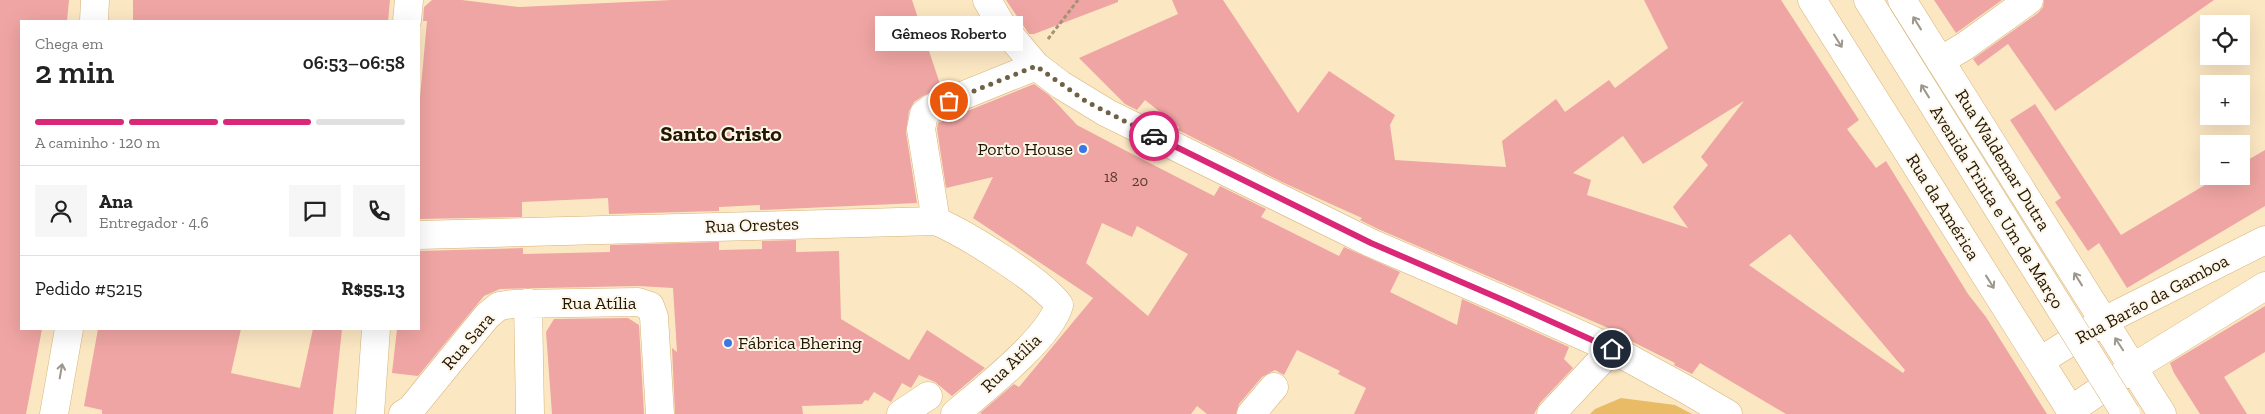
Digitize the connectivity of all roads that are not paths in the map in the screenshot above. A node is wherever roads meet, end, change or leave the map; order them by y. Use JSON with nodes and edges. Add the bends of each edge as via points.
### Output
{"nodes":[{"id":1,"x":95,"y":0,"type":"edge"},
{"id":2,"x":409,"y":0,"type":"edge"},
{"id":3,"x":987,"y":0,"type":"edge"},
{"id":4,"x":1812,"y":0,"type":"edge"},
{"id":5,"x":1902,"y":0,"type":"edge"},
{"id":6,"x":2029,"y":0,"type":"edge"},
{"id":7,"x":1873,"y":8,"type":"edge"},
{"id":8,"x":94,"y":20,"type":"edge"},
{"id":9,"x":407,"y":20,"type":"edge"},
{"id":10,"x":1045,"y":56,"type":"junction"},
{"id":11,"x":1940,"y":61,"type":"junction"},
{"id":12,"x":936,"y":221,"type":"junction"},
{"id":13,"x":420,"y":235,"type":"edge"},
{"id":14,"x":2265,"y":240,"type":"edge"},
{"id":15,"x":2265,"y":286,"type":"edge"},
{"id":16,"x":528,"y":303,"type":"junction"},
{"id":17,"x":1059,"y":305,"type":"joint"},
{"id":18,"x":2104,"y":320,"type":"junction"},
{"id":19,"x":69,"y":330,"type":"edge"},
{"id":20,"x":376,"y":330,"type":"edge"},
{"id":21,"x":1612,"y":349,"type":"junction"},
{"id":22,"x":2040,"y":360,"type":"junction"},
{"id":23,"x":2134,"y":366,"type":"junction"},
{"id":24,"x":1274,"y":387,"type":"dead end"},
{"id":25,"x":928,"y":396,"type":"dead end"},
{"id":26,"x":2072,"y":412,"type":"edge"},
{"id":27,"x":54,"y":414,"type":"edge"},
{"id":28,"x":370,"y":414,"type":"edge"},
{"id":29,"x":403,"y":414,"type":"edge"},
{"id":30,"x":530,"y":414,"type":"edge"},
{"id":31,"x":660,"y":414,"type":"edge"},
{"id":32,"x":901,"y":414,"type":"edge"},
{"id":33,"x":956,"y":414,"type":"edge"},
{"id":34,"x":1251,"y":414,"type":"edge"},
{"id":35,"x":1551,"y":414,"type":"edge"},
{"id":36,"x":1728,"y":414,"type":"edge"},
{"id":37,"x":2126,"y":414,"type":"edge"},
{"id":38,"x":2162,"y":414,"type":"edge"}],
"edges":[{"from":1,"to":8,"type":"street"},
{"from":2,"to":9,"type":"street"},
{"from":3,"to":10,"type":"street","via":[[1002,26]]},
{"from":4,"to":22,"type":"street","name":"Rua da América","one_way":true},
{"from":11,"to":5,"type":"street","name":"Rua Waldemar Dutra","one_way":true},
{"from":6,"to":11,"type":"street"},
{"from":37,"to":7,"type":"street","name":"Avenida Trinta e Um de Março","one_way":true,"bridge":true},
{"from":10,"to":12,"type":"street","via":[[924,114],[921,129]]},
{"from":10,"to":21,"type":"street","via":[[1061,85],[1107,113],[1362,239]]},
{"from":18,"to":11,"type":"street","name":"Rua Waldemar Dutra","one_way":true},
{"from":12,"to":13,"type":"street","name":"Rua Orestes"},
{"from":12,"to":17,"type":"street","name":"Rua Orestes","via":[[954,229],[1024,275]]},
{"from":14,"to":18,"type":"street","name":"Rua Barão da Gamboa"},
{"from":15,"to":23,"type":"street"},
{"from":16,"to":29,"type":"street","name":"Rua Sara","via":[[504,304],[492,310],[411,409]]},
{"from":16,"to":30,"type":"street"},
{"from":16,"to":31,"type":"street","name":"Rua Atília","via":[[638,302],[650,306],[654,317]]},
{"from":17,"to":33,"type":"street","name":"Rua Atília","via":[[1048,326],[1011,366]]},
{"from":18,"to":22,"type":"street","name":"Rua Barão da Gamboa"},
{"from":23,"to":18,"type":"street","name":"Rua Waldemar Dutra","one_way":true},
{"from":27,"to":19,"type":"street","one_way":true},
{"from":20,"to":28,"type":"street"},
{"from":21,"to":35,"type":"street"},
{"from":21,"to":36,"type":"street"},
{"from":22,"to":26,"type":"street","name":"Rua da América"},
{"from":23,"to":26,"type":"street"},
{"from":23,"to":38,"type":"street","name":"Rua Waldemar Dutra"},
{"from":24,"to":34,"type":"street"},
{"from":25,"to":32,"type":"street"}]}
